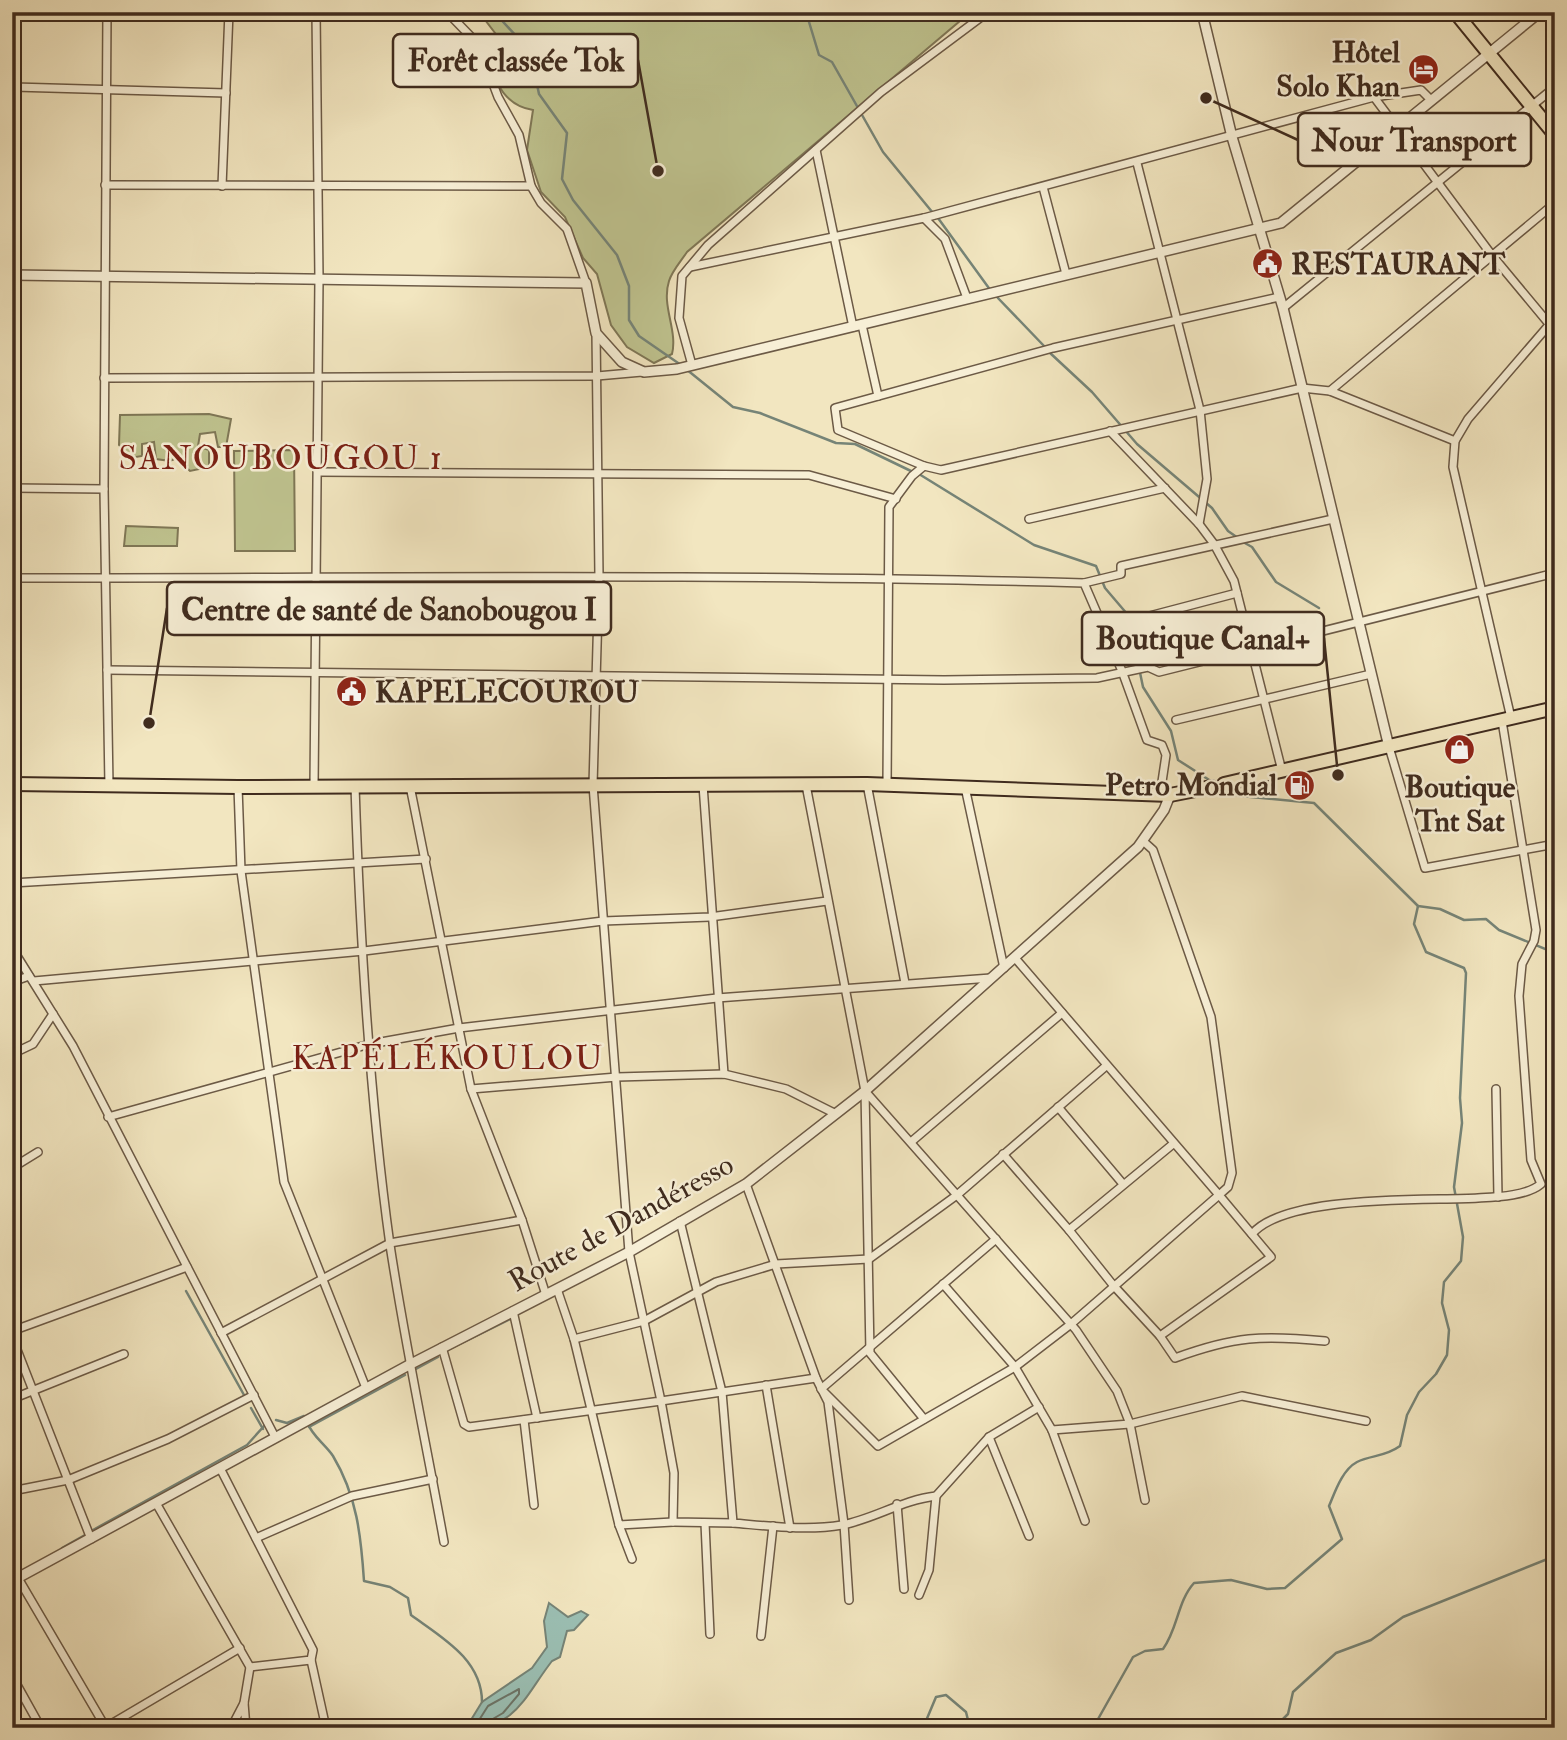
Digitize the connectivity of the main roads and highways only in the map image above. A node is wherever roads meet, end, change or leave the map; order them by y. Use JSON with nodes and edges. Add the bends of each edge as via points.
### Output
{"nodes":[{"id":1,"x":1455,"y":12,"type":"edge"},
{"id":2,"x":1555,"y":135,"type":"edge"},
{"id":3,"x":1555,"y":708,"type":"edge"},
{"id":4,"x":12,"y":783,"type":"edge"}],
"edges":[{"from":1,"to":2,"type":"highway"},
{"from":3,"to":4,"type":"highway","via":[[1165,795],[965,785],[237,787]]}]}
